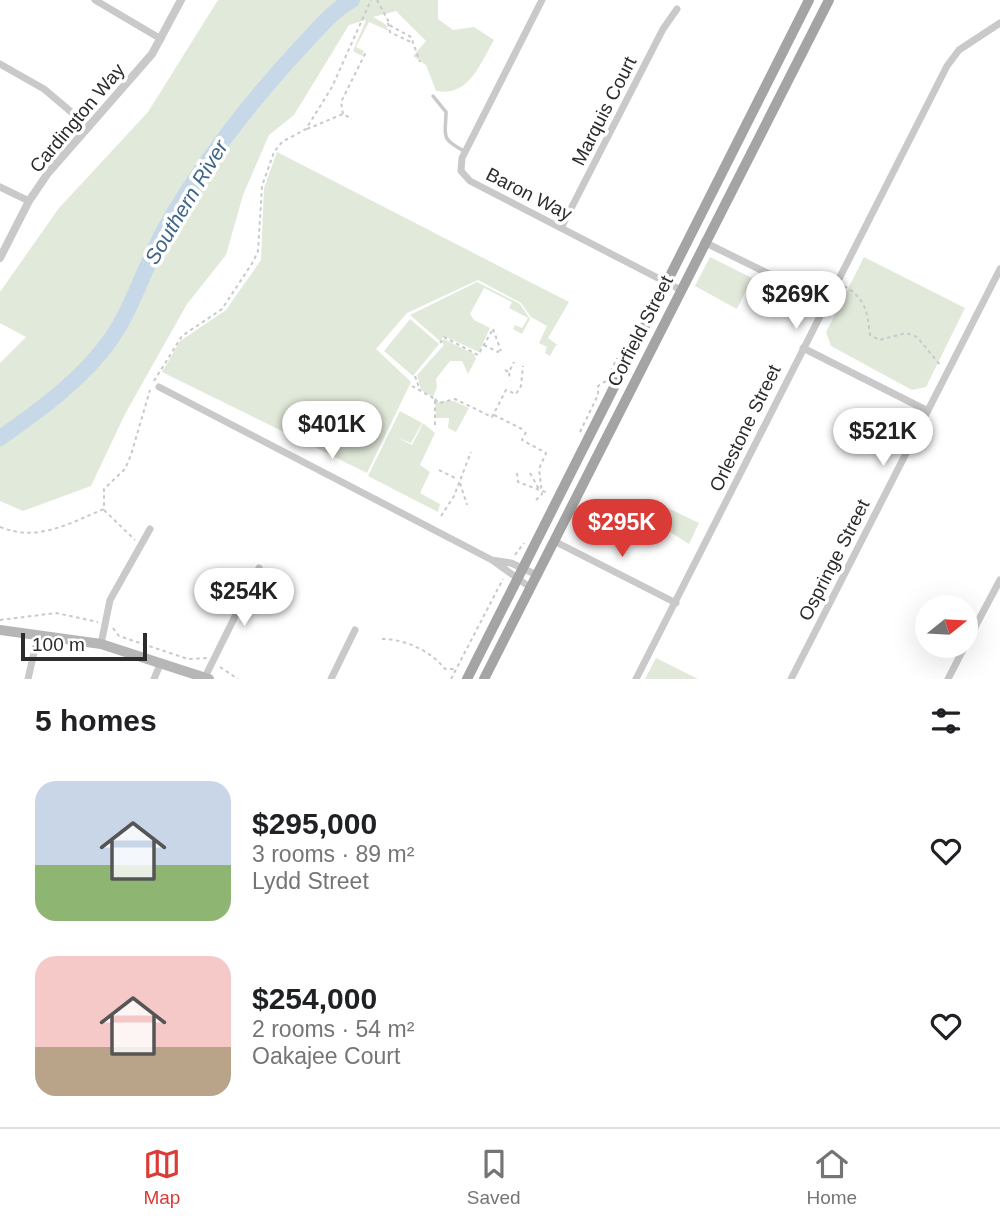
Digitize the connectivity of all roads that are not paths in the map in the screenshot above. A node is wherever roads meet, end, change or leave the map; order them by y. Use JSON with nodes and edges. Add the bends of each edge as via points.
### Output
{"nodes":[{"id":1,"x":95,"y":0,"type":"edge"},
{"id":2,"x":181,"y":0,"type":"edge"},
{"id":3,"x":542,"y":0,"type":"edge"},
{"id":4,"x":810,"y":0,"type":"edge"},
{"id":5,"x":829,"y":0,"type":"edge"},
{"id":6,"x":677,"y":9,"type":"dead end"},
{"id":7,"x":1000,"y":23,"type":"edge"},
{"id":8,"x":161,"y":39,"type":"junction"},
{"id":9,"x":0,"y":65,"type":"edge"},
{"id":10,"x":433,"y":96,"type":"dead end"},
{"id":11,"x":89,"y":127,"type":"junction"},
{"id":12,"x":466,"y":152,"type":"junction"},
{"id":13,"x":0,"y":187,"type":"edge"},
{"id":14,"x":29,"y":201,"type":"junction"},
{"id":15,"x":561,"y":229,"type":"junction"},
{"id":16,"x":704,"y":242,"type":"junction"},
{"id":17,"x":0,"y":258,"type":"edge"},
{"id":18,"x":1000,"y":269,"type":"edge"},
{"id":19,"x":666,"y":282,"type":"junction"},
{"id":20,"x":681,"y":290,"type":"junction"},
{"id":21,"x":827,"y":303,"type":"junction"},
{"id":22,"x":803,"y":348,"type":"junction"},
{"id":23,"x":159,"y":387,"type":"dead end"},
{"id":24,"x":928,"y":411,"type":"junction"},
{"id":25,"x":150,"y":528,"type":"dead end"},
{"id":26,"x":554,"y":541,"type":"junction"},
{"id":27,"x":492,"y":560,"type":"junction"},
{"id":28,"x":522,"y":567,"type":"junction"},
{"id":29,"x":259,"y":569,"type":"dead end"},
{"id":30,"x":537,"y":575,"type":"junction"},
{"id":31,"x":516,"y":580,"type":"junction"},
{"id":32,"x":1000,"y":580,"type":"edge"},
{"id":33,"x":531,"y":588,"type":"junction"},
{"id":34,"x":676,"y":603,"type":"junction"},
{"id":35,"x":978,"y":622,"type":"edge"},
{"id":36,"x":0,"y":630,"type":"edge"},
{"id":37,"x":355,"y":630,"type":"dead end"},
{"id":38,"x":38,"y":635,"type":"junction"},
{"id":39,"x":101,"y":644,"type":"junction"},
{"id":40,"x":959,"y":658,"type":"edge"},
{"id":41,"x":161,"y":662,"type":"junction"},
{"id":42,"x":207,"y":678,"type":"edge"},
{"id":43,"x":28,"y":679,"type":"edge"},
{"id":44,"x":154,"y":679,"type":"edge"},
{"id":45,"x":331,"y":679,"type":"edge"},
{"id":46,"x":467,"y":679,"type":"edge"},
{"id":47,"x":484,"y":679,"type":"edge"},
{"id":48,"x":636,"y":679,"type":"edge"},
{"id":49,"x":791,"y":679,"type":"edge"},
{"id":50,"x":948,"y":679,"type":"edge"}],
"edges":[{"from":1,"to":8,"type":"street"},
{"from":2,"to":8,"type":"street","name":"Cardington Way"},
{"from":3,"to":12,"type":"street"},
{"from":4,"to":19,"type":"main road","name":"Corfield Street"},
{"from":5,"to":16,"type":"main road","name":"Corfield Street"},
{"from":6,"to":15,"type":"street","name":"Marquis Court"},
{"from":7,"to":21,"type":"street","name":"Orlestone Street","via":[[959,50],[947,66]]},
{"from":8,"to":11,"type":"street","name":"Cardington Way"},
{"from":9,"to":11,"type":"street","via":[[44,89]]},
{"from":10,"to":12,"type":"lane","via":[[446,112],[443,132],[447,139]]},
{"from":11,"to":14,"type":"street","name":"Cardington Way"},
{"from":12,"to":15,"type":"street","name":"Baron Way","via":[[461,171],[470,181]]},
{"from":13,"to":14,"type":"street"},
{"from":14,"to":17,"type":"street","name":"Cardington Way"},
{"from":15,"to":19,"type":"street","name":"Baron Way"},
{"from":16,"to":20,"type":"main road","name":"Corfield Street"},
{"from":16,"to":21,"type":"street"},
{"from":18,"to":24,"type":"street","name":"Ospringe Street"},
{"from":19,"to":20,"type":"street","name":"Baron Way"},
{"from":19,"to":28,"type":"main road","name":"Corfield Street"},
{"from":20,"to":26,"type":"main road","name":"Corfield Street"},
{"from":21,"to":22,"type":"street","name":"Orlestone Street"},
{"from":22,"to":24,"type":"street"},
{"from":22,"to":34,"type":"street","name":"Orlestone Street"},
{"from":23,"to":27,"type":"street"},
{"from":24,"to":49,"type":"street","name":"Ospringe Street"},
{"from":25,"to":39,"type":"street","via":[[110,600]]},
{"from":26,"to":30,"type":"main road","name":"Corfield Street"},
{"from":26,"to":34,"type":"street"},
{"from":27,"to":28,"type":"street"},
{"from":27,"to":31,"type":"street"},
{"from":28,"to":30,"type":"street"},
{"from":28,"to":31,"type":"main road","name":"Corfield Street"},
{"from":29,"to":42,"type":"street","via":[[211,660]]},
{"from":30,"to":33,"type":"main road","name":"Corfield Street"},
{"from":31,"to":33,"type":"street"},
{"from":31,"to":46,"type":"main road","name":"Corfield Street"},
{"from":32,"to":35,"type":"street"},
{"from":33,"to":47,"type":"main road","name":"Corfield Street"},
{"from":34,"to":48,"type":"street","name":"Orlestone Street"},
{"from":36,"to":38,"type":"main road"},
{"from":37,"to":45,"type":"street"},
{"from":38,"to":39,"type":"main road"},
{"from":38,"to":43,"type":"street"},
{"from":39,"to":41,"type":"main road"},
{"from":40,"to":50,"type":"street"},
{"from":41,"to":42,"type":"main road"},
{"from":41,"to":44,"type":"street"}]}
